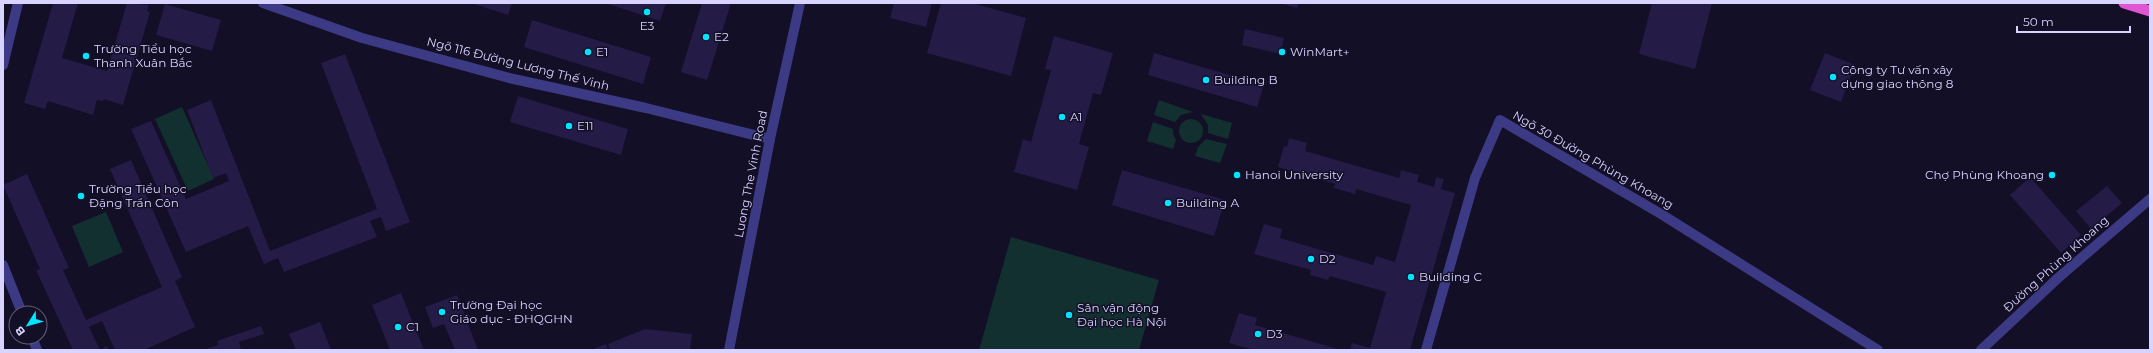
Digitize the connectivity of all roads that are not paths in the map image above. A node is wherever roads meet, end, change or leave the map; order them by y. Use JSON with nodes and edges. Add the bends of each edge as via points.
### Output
{"nodes":[{"id":1,"x":18,"y":3,"type":"edge"},
{"id":2,"x":263,"y":3,"type":"edge"},
{"id":3,"x":800,"y":3,"type":"edge"},
{"id":4,"x":2124,"y":3,"type":"edge"},
{"id":5,"x":2150,"y":10,"type":"edge"},
{"id":6,"x":3,"y":65,"type":"edge"},
{"id":7,"x":770,"y":140,"type":"junction"},
{"id":8,"x":2150,"y":199,"type":"edge"},
{"id":9,"x":3,"y":265,"type":"edge"},
{"id":10,"x":19,"y":305,"type":"edge"},
{"id":11,"x":729,"y":350,"type":"edge"},
{"id":12,"x":1426,"y":350,"type":"edge"},
{"id":13,"x":1878,"y":350,"type":"edge"},
{"id":14,"x":1981,"y":350,"type":"edge"}],
"edges":[{"from":1,"to":6,"type":"street"},
{"from":2,"to":7,"type":"street","name":"Ngõ 116 Đường Lương Thế Vinh","via":[[362,38],[509,78],[646,108]]},
{"from":3,"to":7,"type":"street","name":"Luong The Vinh Road"},
{"from":4,"to":5,"type":"highway"},
{"from":7,"to":11,"type":"street","name":"Luong The Vinh Road"},
{"from":8,"to":14,"type":"street","name":"Đường Phùng Khoang","via":[[2058,278]]},
{"from":9,"to":10,"type":"street"},
{"from":12,"to":13,"type":"street","name":"Ngõ 30 Đường Phùng Khoang","via":[[1475,178],[1500,120],[1680,226]]}]}
